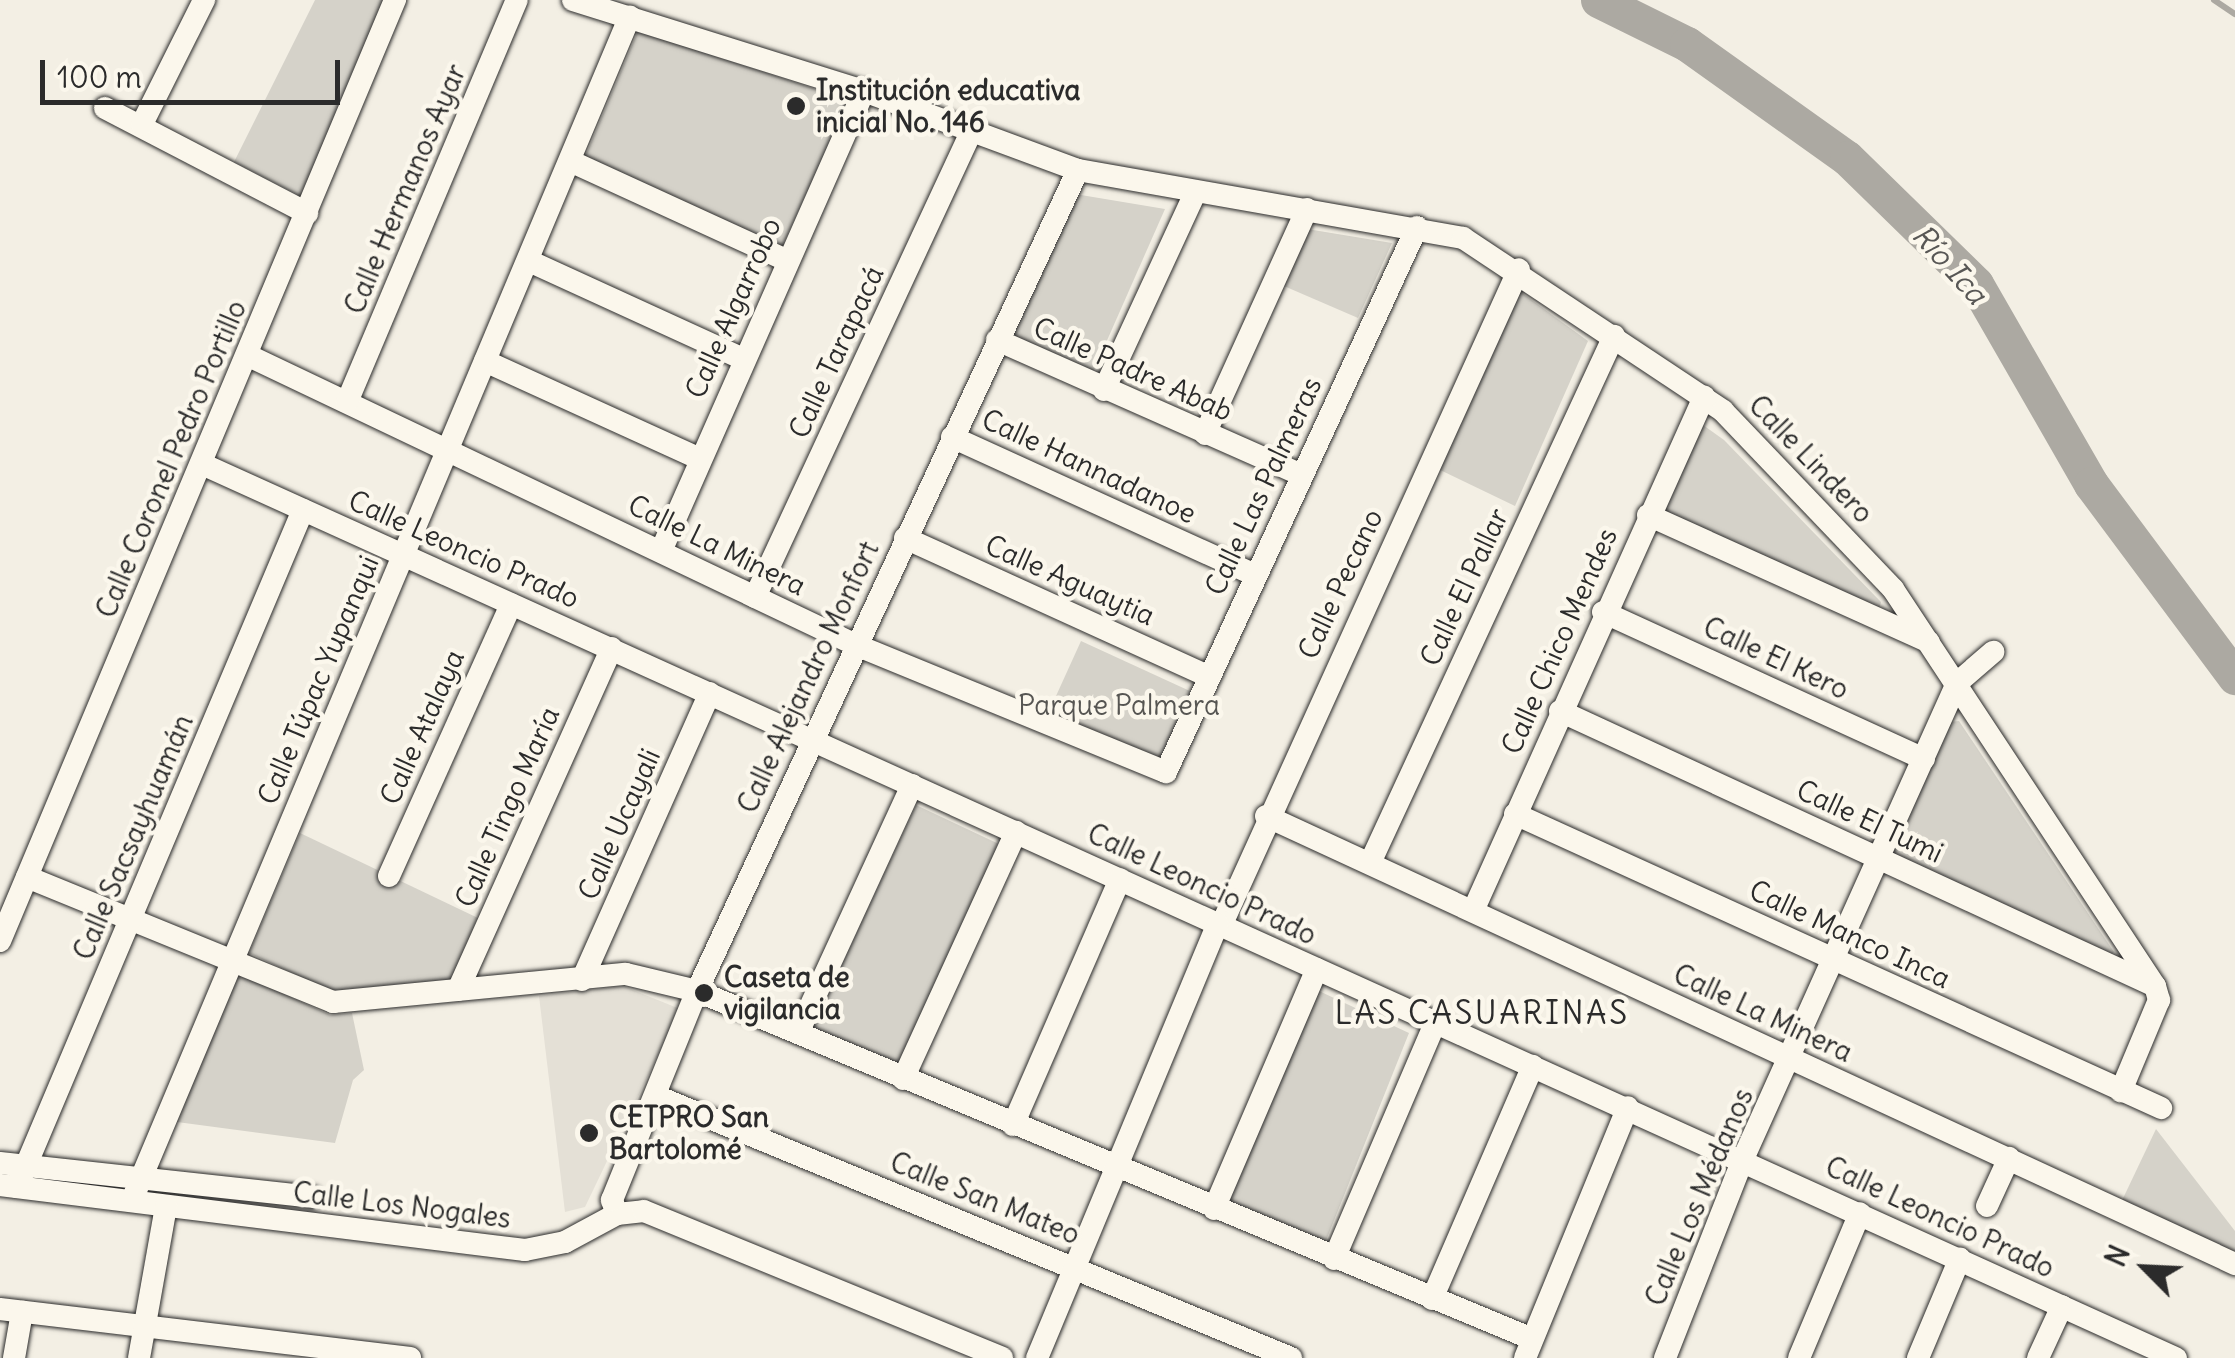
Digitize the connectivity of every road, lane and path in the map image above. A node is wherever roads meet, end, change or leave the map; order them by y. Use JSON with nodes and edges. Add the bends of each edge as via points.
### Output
{"nodes":[{"id":1,"x":204,"y":0,"type":"edge"},
{"id":2,"x":395,"y":0,"type":"edge"},
{"id":3,"x":517,"y":0,"type":"edge"},
{"id":4,"x":573,"y":0,"type":"edge"},
{"id":5,"x":630,"y":16,"type":"junction"},
{"id":6,"x":864,"y":91,"type":"junction"},
{"id":7,"x":105,"y":108,"type":"dead end"},
{"id":8,"x":142,"y":124,"type":"junction"},
{"id":9,"x":971,"y":132,"type":"junction"},
{"id":10,"x":570,"y":162,"type":"junction"},
{"id":11,"x":1078,"y":170,"type":"junction"},
{"id":12,"x":1194,"y":192,"type":"junction"},
{"id":13,"x":1308,"y":209,"type":"junction"},
{"id":14,"x":307,"y":213,"type":"junction"},
{"id":15,"x":1418,"y":226,"type":"junction"},
{"id":16,"x":528,"y":261,"type":"junction"},
{"id":17,"x":788,"y":261,"type":"junction"},
{"id":18,"x":1519,"y":269,"type":"junction"},
{"id":19,"x":1614,"y":336,"type":"junction"},
{"id":20,"x":997,"y":340,"type":"junction"},
{"id":21,"x":248,"y":356,"type":"junction"},
{"id":22,"x":742,"y":359,"type":"junction"},
{"id":23,"x":485,"y":361,"type":"junction"},
{"id":24,"x":1104,"y":390,"type":"junction"},
{"id":25,"x":1704,"y":397,"type":"junction"},
{"id":26,"x":347,"y":402,"type":"junction"},
{"id":27,"x":1204,"y":434,"type":"junction"},
{"id":28,"x":952,"y":437,"type":"junction"},
{"id":29,"x":449,"y":447,"type":"junction"},
{"id":30,"x":698,"y":458,"type":"junction"},
{"id":31,"x":202,"y":464,"type":"junction"},
{"id":32,"x":1300,"y":474,"type":"junction"},
{"id":33,"x":303,"y":510,"type":"junction"},
{"id":34,"x":1648,"y":515,"type":"junction"},
{"id":35,"x":904,"y":538,"type":"junction"},
{"id":36,"x":661,"y":551,"type":"junction"},
{"id":37,"x":402,"y":556,"type":"junction"},
{"id":38,"x":1255,"y":575,"type":"junction"},
{"id":39,"x":755,"y":597,"type":"junction"},
{"id":40,"x":511,"y":604,"type":"junction"},
{"id":41,"x":1603,"y":612,"type":"junction"},
{"id":42,"x":1932,"y":644,"type":"junction"},
{"id":43,"x":856,"y":645,"type":"junction"},
{"id":44,"x":612,"y":648,"type":"junction"},
{"id":45,"x":1993,"y":652,"type":"dead end"},
{"id":46,"x":1210,"y":676,"type":"junction"},
{"id":47,"x":1957,"y":683,"type":"junction"},
{"id":48,"x":710,"y":693,"type":"junction"},
{"id":49,"x":1560,"y":711,"type":"junction"},
{"id":50,"x":812,"y":739,"type":"junction"},
{"id":51,"x":1924,"y":759,"type":"junction"},
{"id":52,"x":1166,"y":772,"type":"joint"},
{"id":53,"x":912,"y":785,"type":"junction"},
{"id":54,"x":1515,"y":814,"type":"junction"},
{"id":55,"x":1266,"y":816,"type":"junction"},
{"id":56,"x":1016,"y":832,"type":"junction"},
{"id":57,"x":1881,"y":859,"type":"junction"},
{"id":58,"x":1370,"y":863,"type":"junction"},
{"id":59,"x":27,"y":876,"type":"junction"},
{"id":60,"x":389,"y":876,"type":"dead end"},
{"id":61,"x":1120,"y":879,"type":"junction"},
{"id":62,"x":1473,"y":912,"type":"junction"},
{"id":63,"x":131,"y":918,"type":"junction"},
{"id":64,"x":1219,"y":925,"type":"junction"},
{"id":65,"x":0,"y":941,"type":"edge"},
{"id":66,"x":234,"y":960,"type":"junction"},
{"id":67,"x":1836,"y":960,"type":"junction"},
{"id":68,"x":1317,"y":969,"type":"junction"},
{"id":69,"x":582,"y":980,"type":"junction"},
{"id":70,"x":2155,"y":986,"type":"junction"},
{"id":71,"x":458,"y":990,"type":"junction"},
{"id":72,"x":697,"y":991,"type":"junction"},
{"id":73,"x":1435,"y":1023,"type":"junction"},
{"id":74,"x":798,"y":1034,"type":"junction"},
{"id":75,"x":1790,"y":1060,"type":"junction"},
{"id":76,"x":1532,"y":1066,"type":"junction"},
{"id":77,"x":903,"y":1079,"type":"junction"},
{"id":78,"x":2122,"y":1091,"type":"junction"},
{"id":79,"x":656,"y":1096,"type":"junction"},
{"id":80,"x":1628,"y":1107,"type":"junction"},
{"id":81,"x":2161,"y":1108,"type":"dead end"},
{"id":82,"x":1013,"y":1125,"type":"junction"},
{"id":83,"x":1744,"y":1158,"type":"junction"},
{"id":84,"x":2009,"y":1158,"type":"junction"},
{"id":85,"x":0,"y":1163,"type":"edge"},
{"id":86,"x":1115,"y":1168,"type":"junction"},
{"id":87,"x":14,"y":1179,"type":"edge"},
{"id":88,"x":137,"y":1190,"type":"junction"},
{"id":89,"x":312,"y":1197,"type":"dead end"},
{"id":90,"x":166,"y":1206,"type":"junction"},
{"id":91,"x":1987,"y":1206,"type":"dead end"},
{"id":92,"x":1214,"y":1209,"type":"junction"},
{"id":93,"x":617,"y":1214,"type":"junction"},
{"id":94,"x":1860,"y":1214,"type":"junction"},
{"id":95,"x":1334,"y":1258,"type":"junction"},
{"id":96,"x":1960,"y":1258,"type":"junction"},
{"id":97,"x":2235,"y":1264,"type":"edge"},
{"id":98,"x":1074,"y":1267,"type":"junction"},
{"id":99,"x":1432,"y":1300,"type":"junction"},
{"id":100,"x":2062,"y":1306,"type":"junction"},
{"id":101,"x":11,"y":1310,"type":"edge"},
{"id":102,"x":144,"y":1326,"type":"junction"},
{"id":103,"x":1528,"y":1348,"type":"edge"},
{"id":104,"x":265,"y":1350,"type":"edge"},
{"id":105,"x":2162,"y":1355,"type":"edge"},
{"id":106,"x":14,"y":1358,"type":"edge"},
{"id":107,"x":139,"y":1358,"type":"edge"},
{"id":108,"x":410,"y":1358,"type":"edge"},
{"id":109,"x":1002,"y":1358,"type":"edge"},
{"id":110,"x":1037,"y":1358,"type":"edge"},
{"id":111,"x":1290,"y":1358,"type":"edge"},
{"id":112,"x":1665,"y":1358,"type":"edge"},
{"id":113,"x":1798,"y":1358,"type":"edge"},
{"id":114,"x":1918,"y":1358,"type":"edge"},
{"id":115,"x":2038,"y":1358,"type":"edge"}],
"edges":[{"from":1,"to":8,"type":"street"},
{"from":2,"to":14,"type":"street","name":"Calle Coronel Pedro Portillo"},
{"from":3,"to":26,"type":"street","name":"Calle Hermanos Ayar"},
{"from":4,"to":5,"type":"street","name":"Calle Lindero"},
{"from":5,"to":6,"type":"street","name":"Calle Lindero"},
{"from":5,"to":10,"type":"street","name":"Calle Túpac Yupanqui"},
{"from":6,"to":9,"type":"street","name":"Calle Lindero"},
{"from":6,"to":17,"type":"street","name":"Calle Algarrobo"},
{"from":7,"to":8,"type":"street"},
{"from":8,"to":14,"type":"street"},
{"from":9,"to":11,"type":"street","name":"Calle Lindero"},
{"from":9,"to":39,"type":"street","name":"Calle Tarapacá"},
{"from":10,"to":16,"type":"street","name":"Calle Túpac Yupanqui"},
{"from":10,"to":17,"type":"street"},
{"from":11,"to":12,"type":"street","name":"Calle Lindero"},
{"from":11,"to":20,"type":"street","name":"Calle Alejandro Monfort"},
{"from":12,"to":13,"type":"street","name":"Calle Lindero"},
{"from":12,"to":24,"type":"street"},
{"from":13,"to":15,"type":"street","name":"Calle Lindero"},
{"from":13,"to":27,"type":"street"},
{"from":14,"to":21,"type":"street","name":"Calle Coronel Pedro Portillo"},
{"from":15,"to":18,"type":"street","name":"Calle Lindero","via":[[1468,240]]},
{"from":15,"to":32,"type":"street","name":"Calle Las Palmeras"},
{"from":16,"to":22,"type":"street"},
{"from":16,"to":23,"type":"street","name":"Calle Túpac Yupanqui"},
{"from":17,"to":22,"type":"street","name":"Calle Algarrobo"},
{"from":18,"to":19,"type":"street","name":"Calle Lindero"},
{"from":18,"to":55,"type":"street","name":"Calle Pecano"},
{"from":19,"to":25,"type":"street","name":"Calle Lindero"},
{"from":19,"to":58,"type":"street","name":"Calle El Pallar"},
{"from":20,"to":24,"type":"street","name":"Calle Padre Abab"},
{"from":20,"to":28,"type":"street","name":"Calle Alejandro Monfort"},
{"from":21,"to":26,"type":"street","name":"Calle La Minera"},
{"from":21,"to":31,"type":"street","name":"Calle Coronel Pedro Portillo"},
{"from":22,"to":30,"type":"street","name":"Calle Algarrobo"},
{"from":23,"to":29,"type":"street","name":"Calle Túpac Yupanqui"},
{"from":23,"to":30,"type":"street"},
{"from":24,"to":27,"type":"street","name":"Calle Padre Abab"},
{"from":25,"to":34,"type":"street","name":"Calle Chico Mendes"},
{"from":25,"to":42,"type":"street","name":"Calle Lindero","via":[[1740,424],[1892,589]]},
{"from":26,"to":29,"type":"street","name":"Calle La Minera"},
{"from":27,"to":32,"type":"street","name":"Calle Padre Abab"},
{"from":28,"to":35,"type":"street","name":"Calle Alejandro Monfort"},
{"from":28,"to":38,"type":"street","name":"Calle Hannadanoe"},
{"from":29,"to":36,"type":"street","name":"Calle La Minera"},
{"from":29,"to":37,"type":"street","name":"Calle Túpac Yupanqui"},
{"from":30,"to":36,"type":"street","name":"Calle Algarrobo"},
{"from":31,"to":33,"type":"street","name":"Calle Leoncio Prado"},
{"from":31,"to":59,"type":"street","name":"Calle Coronel Pedro Portillo"},
{"from":32,"to":38,"type":"street","name":"Calle Las Palmeras"},
{"from":33,"to":37,"type":"street","name":"Calle Leoncio Prado"},
{"from":33,"to":63,"type":"street","name":"Calle Sacsayhuamán"},
{"from":34,"to":41,"type":"street","name":"Calle Chico Mendes"},
{"from":34,"to":42,"type":"street"},
{"from":35,"to":43,"type":"street","name":"Calle Alejandro Monfort"},
{"from":35,"to":46,"type":"street","name":"Calle Aguaytia"},
{"from":36,"to":39,"type":"street","name":"Calle La Minera"},
{"from":37,"to":40,"type":"street","name":"Calle Leoncio Prado"},
{"from":37,"to":66,"type":"street","name":"Calle Túpac Yupanqui"},
{"from":38,"to":46,"type":"street","name":"Calle Las Palmeras"},
{"from":39,"to":43,"type":"street","name":"Calle La Minera"},
{"from":40,"to":44,"type":"street","name":"Calle Leoncio Prado"},
{"from":40,"to":60,"type":"street","name":"Calle Atalaya"},
{"from":41,"to":49,"type":"street","name":"Calle Chico Mendes"},
{"from":41,"to":51,"type":"street","name":"Calle El Kero"},
{"from":42,"to":47,"type":"street","name":"Calle Lindero"},
{"from":43,"to":50,"type":"street","name":"Calle Alejandro Monfort"},
{"from":43,"to":52,"type":"street","name":"Calle La Minera"},
{"from":44,"to":48,"type":"street","name":"Calle Leoncio Prado"},
{"from":44,"to":71,"type":"street","name":"Calle Tingo María"},
{"from":45,"to":47,"type":"street"},
{"from":46,"to":52,"type":"street","name":"Calle Las Palmeras"},
{"from":47,"to":51,"type":"street","name":"Calle Los Médanos"},
{"from":47,"to":70,"type":"street","name":"Calle Lindero"},
{"from":48,"to":50,"type":"street","name":"Calle Leoncio Prado"},
{"from":48,"to":69,"type":"street","name":"Calle Ucayali"},
{"from":49,"to":54,"type":"street","name":"Calle Chico Mendes"},
{"from":49,"to":57,"type":"street","name":"Calle El Tumi"},
{"from":50,"to":53,"type":"street","name":"Calle Leoncio Prado"},
{"from":50,"to":72,"type":"street","name":"Calle Alejandro Monfort"},
{"from":51,"to":57,"type":"street","name":"Calle Los Médanos"},
{"from":53,"to":56,"type":"street","name":"Calle Leoncio Prado"},
{"from":53,"to":74,"type":"street"},
{"from":54,"to":62,"type":"street","name":"Calle Chico Mendes"},
{"from":54,"to":67,"type":"street","name":"Calle Manco Inca"},
{"from":55,"to":58,"type":"street","name":"Calle La Minera"},
{"from":55,"to":64,"type":"street","name":"Calle Pecano"},
{"from":56,"to":61,"type":"street","name":"Calle Leoncio Prado"},
{"from":56,"to":77,"type":"street"},
{"from":57,"to":67,"type":"street","name":"Calle Los Médanos"},
{"from":57,"to":70,"type":"street","name":"Calle El Tumi"},
{"from":58,"to":62,"type":"street","name":"Calle La Minera"},
{"from":59,"to":63,"type":"street"},
{"from":59,"to":65,"type":"street","name":"Calle Coronel Pedro Portillo"},
{"from":61,"to":64,"type":"street","name":"Calle Leoncio Prado"},
{"from":61,"to":82,"type":"street"},
{"from":62,"to":75,"type":"street","name":"Calle La Minera"},
{"from":63,"to":66,"type":"street"},
{"from":63,"to":87,"type":"street","name":"Calle Sacsayhuamán"},
{"from":64,"to":68,"type":"street","name":"Calle Leoncio Prado"},
{"from":64,"to":86,"type":"street","name":"Calle Pecano"},
{"from":66,"to":71,"type":"street","via":[[333,1002]]},
{"from":66,"to":88,"type":"street","name":"Calle Túpac Yupanqui"},
{"from":67,"to":75,"type":"street","name":"Calle Los Médanos"},
{"from":67,"to":78,"type":"street","name":"Calle Manco Inca"},
{"from":68,"to":73,"type":"street","name":"Calle Leoncio Prado"},
{"from":68,"to":92,"type":"street"},
{"from":69,"to":71,"type":"street"},
{"from":69,"to":72,"type":"street","via":[[626,974]]},
{"from":70,"to":78,"type":"street","via":[[2159,1000]]},
{"from":72,"to":74,"type":"street"},
{"from":72,"to":79,"type":"street","name":"Calle Alejandro Monfort"},
{"from":73,"to":76,"type":"street","name":"Calle Leoncio Prado"},
{"from":73,"to":95,"type":"street"},
{"from":74,"to":77,"type":"street"},
{"from":75,"to":83,"type":"street","name":"Calle Los Médanos"},
{"from":75,"to":84,"type":"street","name":"Calle La Minera"},
{"from":76,"to":80,"type":"street","name":"Calle Leoncio Prado"},
{"from":76,"to":99,"type":"street"},
{"from":77,"to":82,"type":"street"},
{"from":78,"to":81,"type":"street","name":"Calle Manco Inca"},
{"from":79,"to":93,"type":"street","name":"Calle Alejandro Monfort","via":[[612,1200]]},
{"from":79,"to":98,"type":"street","name":"Calle San Mateo"},
{"from":80,"to":83,"type":"street","name":"Calle Leoncio Prado"},
{"from":80,"to":103,"type":"street"},
{"from":82,"to":86,"type":"street"},
{"from":83,"to":94,"type":"street","name":"Calle Leoncio Prado"},
{"from":83,"to":112,"type":"street","name":"Calle Los Médanos"},
{"from":84,"to":91,"type":"street"},
{"from":84,"to":97,"type":"street","name":"Calle La Minera"},
{"from":85,"to":87,"type":"street","name":"Calle Los Nogales"},
{"from":86,"to":92,"type":"street"},
{"from":86,"to":98,"type":"street","name":"Calle Pecano"},
{"from":87,"to":88,"type":"street","name":"Calle Los Nogales"},
{"from":88,"to":89,"type":"street"},
{"from":88,"to":90,"type":"street","name":"Calle Los Nogales"},
{"from":90,"to":93,"type":"street","name":"Calle Los Nogales","via":[[525,1250],[564,1242]]},
{"from":90,"to":102,"type":"street"},
{"from":92,"to":95,"type":"street"},
{"from":93,"to":109,"type":"street","via":[[644,1211]]},
{"from":94,"to":96,"type":"street","name":"Calle Leoncio Prado"},
{"from":94,"to":113,"type":"street"},
{"from":95,"to":99,"type":"street"},
{"from":96,"to":100,"type":"street","name":"Calle Leoncio Prado"},
{"from":96,"to":114,"type":"street"},
{"from":98,"to":110,"type":"street","name":"Calle Pecano"},
{"from":98,"to":111,"type":"street","name":"Calle San Mateo"},
{"from":99,"to":103,"type":"street"},
{"from":100,"to":105,"type":"street","name":"Calle Leoncio Prado"},
{"from":100,"to":115,"type":"street"},
{"from":101,"to":102,"type":"street"},
{"from":101,"to":106,"type":"street"},
{"from":102,"to":104,"type":"street"},
{"from":102,"to":107,"type":"street"},
{"from":104,"to":108,"type":"street"}]}
